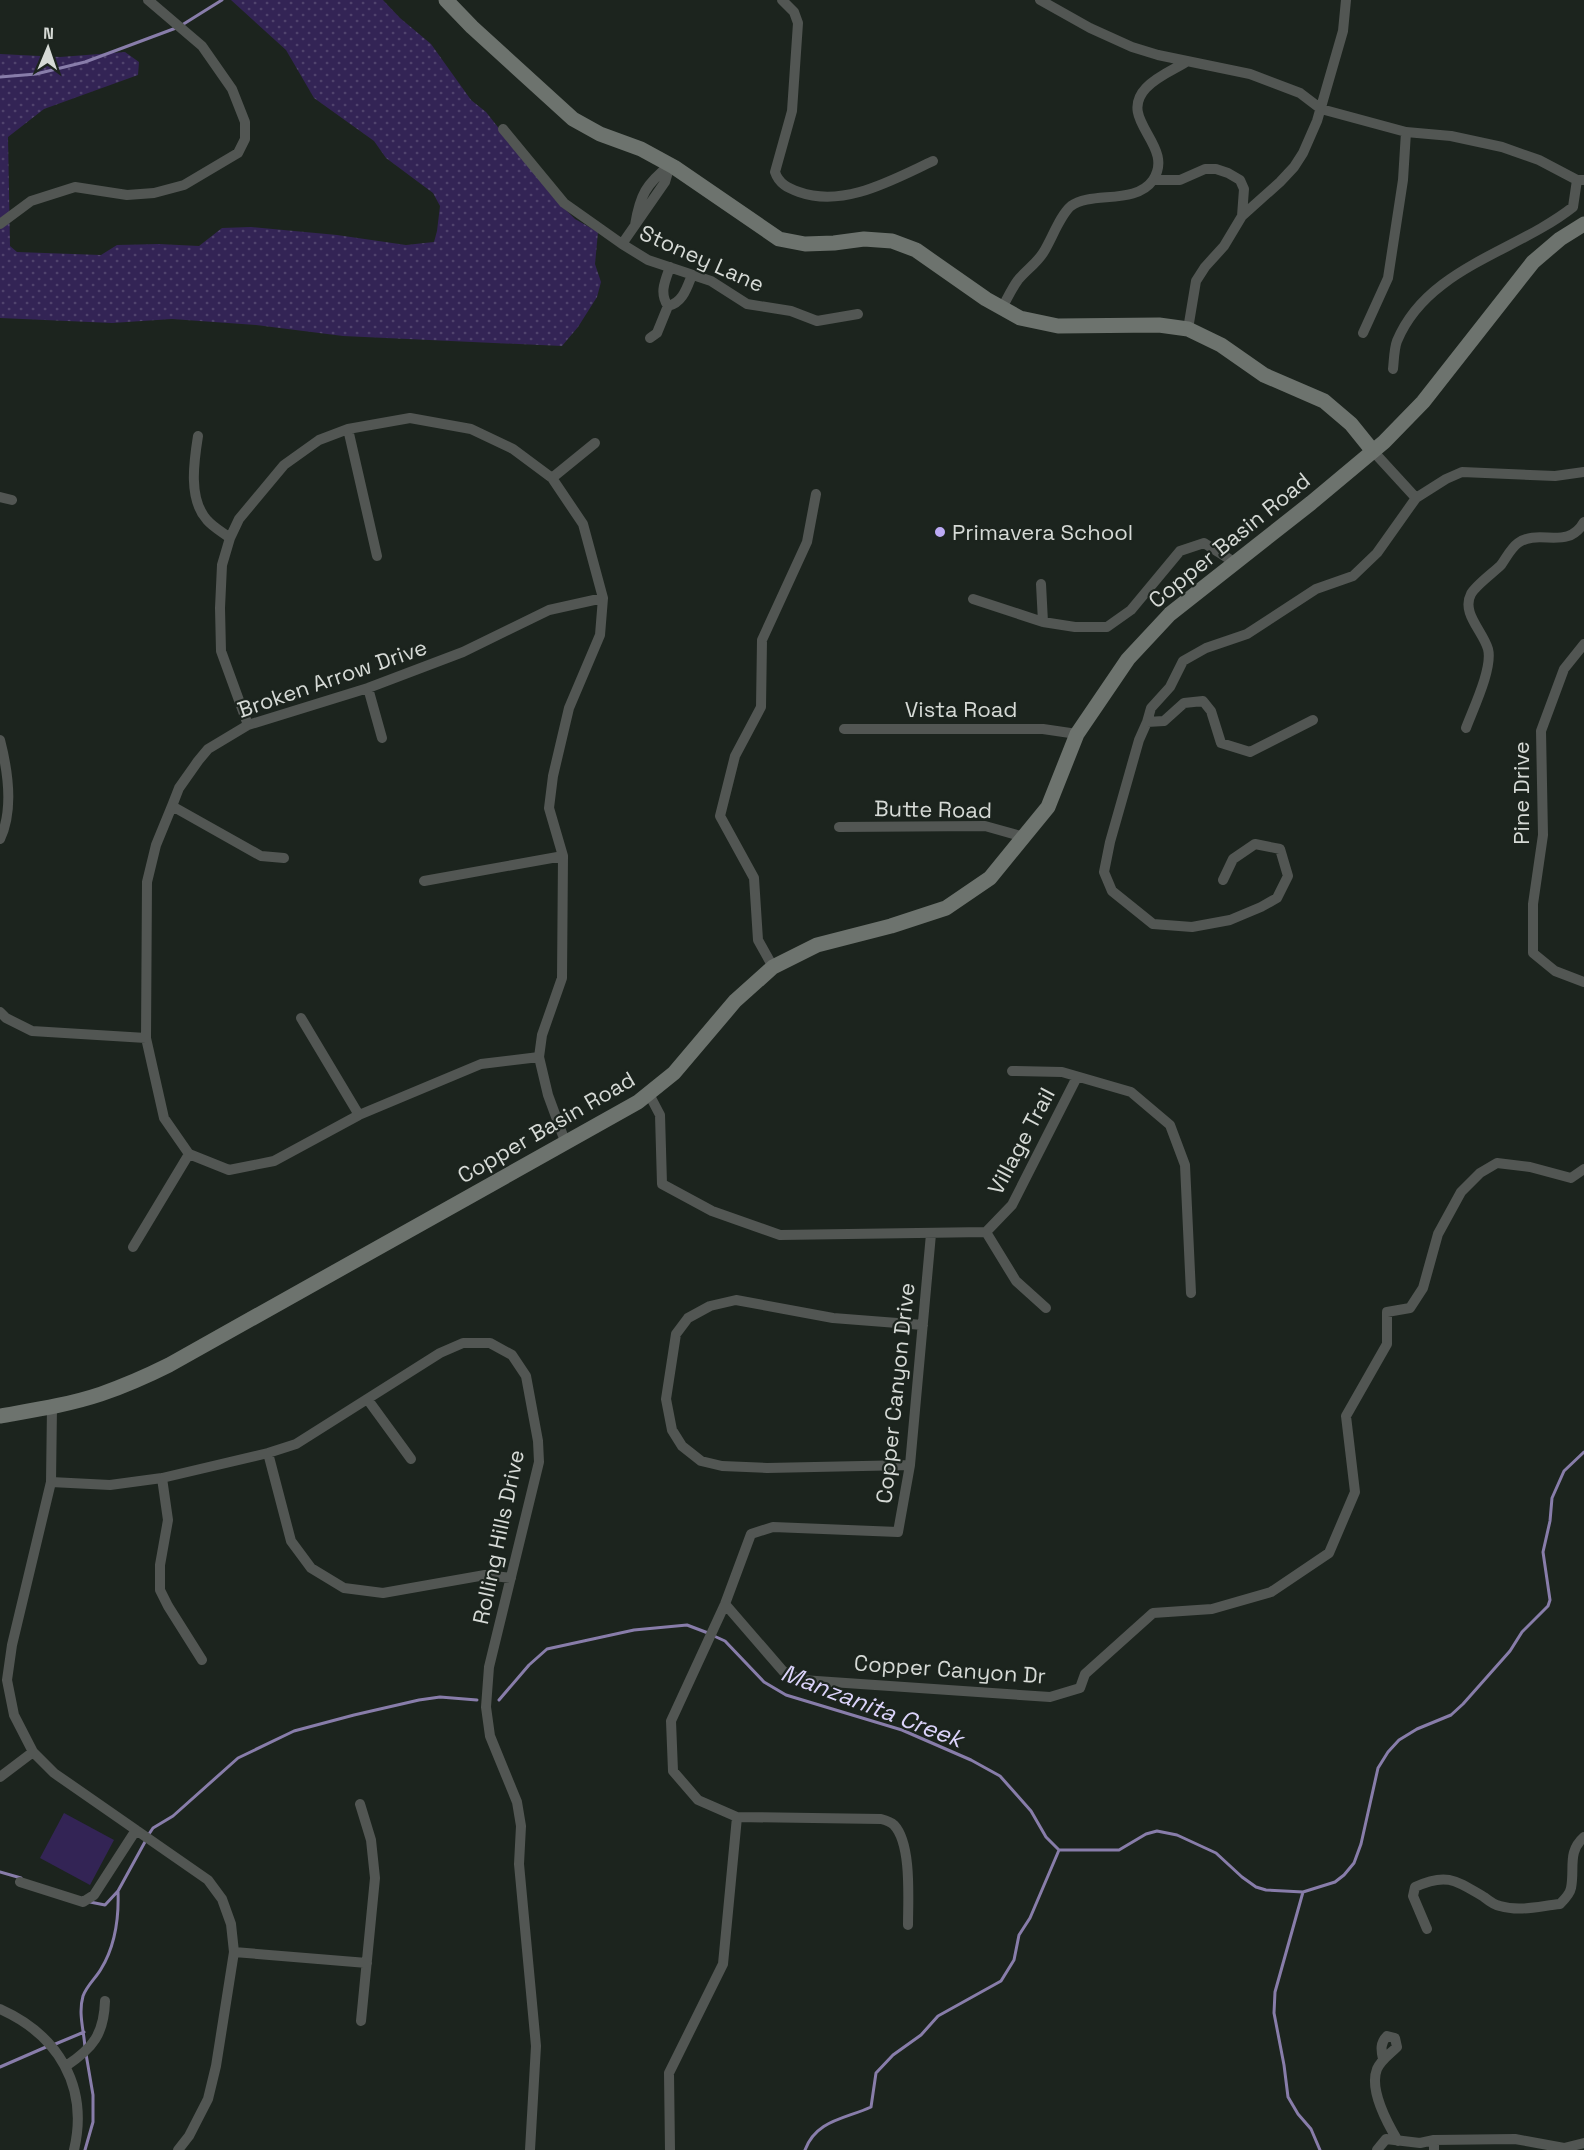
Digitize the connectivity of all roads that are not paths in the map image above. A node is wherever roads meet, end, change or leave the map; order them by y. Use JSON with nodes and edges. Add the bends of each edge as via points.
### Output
{"nodes":[{"id":1,"x":148,"y":0,"type":"edge"},
{"id":2,"x":446,"y":0,"type":"edge"},
{"id":3,"x":782,"y":0,"type":"edge"},
{"id":4,"x":1040,"y":0,"type":"edge"},
{"id":5,"x":1346,"y":0,"type":"edge"},
{"id":6,"x":1188,"y":61,"type":"junction"},
{"id":7,"x":1321,"y":109,"type":"junction"},
{"id":8,"x":503,"y":129,"type":"dead end"},
{"id":9,"x":1406,"y":132,"type":"junction"},
{"id":10,"x":933,"y":161,"type":"dead end"},
{"id":11,"x":670,"y":165,"type":"junction"},
{"id":12,"x":1153,"y":180,"type":"junction"},
{"id":13,"x":1580,"y":180,"type":"edge"},
{"id":14,"x":1242,"y":216,"type":"junction"},
{"id":15,"x":0,"y":224,"type":"edge"},
{"id":16,"x":1584,"y":224,"type":"edge"},
{"id":17,"x":622,"y":244,"type":"junction"},
{"id":18,"x":670,"y":267,"type":"junction"},
{"id":19,"x":692,"y":275,"type":"junction"},
{"id":20,"x":668,"y":306,"type":"junction"},
{"id":21,"x":1002,"y":308,"type":"junction"},
{"id":22,"x":858,"y":314,"type":"dead end"},
{"id":23,"x":1188,"y":329,"type":"junction"},
{"id":24,"x":1363,"y":333,"type":"dead end"},
{"id":25,"x":650,"y":338,"type":"dead end"},
{"id":26,"x":1393,"y":369,"type":"dead end"},
{"id":27,"x":348,"y":429,"type":"junction"},
{"id":28,"x":198,"y":436,"type":"dead end"},
{"id":29,"x":595,"y":443,"type":"dead end"},
{"id":30,"x":1372,"y":450,"type":"junction"},
{"id":31,"x":1584,"y":472,"type":"edge"},
{"id":32,"x":552,"y":478,"type":"junction"},
{"id":33,"x":816,"y":494,"type":"dead end"},
{"id":34,"x":0,"y":497,"type":"edge"},
{"id":35,"x":1416,"y":498,"type":"junction"},
{"id":36,"x":12,"y":500,"type":"dead end"},
{"id":37,"x":1584,"y":522,"type":"edge"},
{"id":38,"x":230,"y":538,"type":"junction"},
{"id":39,"x":377,"y":556,"type":"dead end"},
{"id":40,"x":1234,"y":562,"type":"junction"},
{"id":41,"x":1041,"y":584,"type":"dead end"},
{"id":42,"x":603,"y":598,"type":"junction"},
{"id":43,"x":974,"y":599,"type":"dead end"},
{"id":44,"x":1043,"y":622,"type":"junction"},
{"id":45,"x":1584,"y":644,"type":"edge"},
{"id":46,"x":368,"y":688,"type":"junction"},
{"id":47,"x":1313,"y":720,"type":"dead end"},
{"id":48,"x":1147,"y":722,"type":"junction"},
{"id":49,"x":248,"y":725,"type":"junction"},
{"id":50,"x":1466,"y":728,"type":"dead end"},
{"id":51,"x":844,"y":729,"type":"dead end"},
{"id":52,"x":1077,"y":734,"type":"junction"},
{"id":53,"x":382,"y":738,"type":"dead end"},
{"id":54,"x":0,"y":740,"type":"edge"},
{"id":55,"x":3,"y":769,"type":"edge"},
{"id":56,"x":172,"y":806,"type":"junction"},
{"id":57,"x":839,"y":827,"type":"dead end"},
{"id":58,"x":1024,"y":837,"type":"junction"},
{"id":59,"x":0,"y":839,"type":"edge"},
{"id":60,"x":563,"y":856,"type":"junction"},
{"id":61,"x":284,"y":858,"type":"dead end"},
{"id":62,"x":1223,"y":880,"type":"dead end"},
{"id":63,"x":424,"y":881,"type":"dead end"},
{"id":64,"x":773,"y":967,"type":"junction"},
{"id":65,"x":1584,"y":982,"type":"edge"},
{"id":66,"x":0,"y":1012,"type":"edge"},
{"id":67,"x":301,"y":1018,"type":"dead end"},
{"id":68,"x":146,"y":1038,"type":"junction"},
{"id":69,"x":539,"y":1057,"type":"junction"},
{"id":70,"x":1012,"y":1071,"type":"dead end"},
{"id":71,"x":1077,"y":1077,"type":"junction"},
{"id":72,"x":650,"y":1094,"type":"junction"},
{"id":73,"x":359,"y":1115,"type":"junction"},
{"id":74,"x":566,"y":1144,"type":"junction"},
{"id":75,"x":189,"y":1154,"type":"junction"},
{"id":76,"x":1584,"y":1169,"type":"edge"},
{"id":77,"x":986,"y":1232,"type":"junction"},
{"id":78,"x":931,"y":1234,"type":"junction"},
{"id":79,"x":133,"y":1247,"type":"dead end"},
{"id":80,"x":1191,"y":1293,"type":"dead end"},
{"id":81,"x":1047,"y":1308,"type":"dead end"},
{"id":82,"x":923,"y":1325,"type":"junction"},
{"id":83,"x":368,"y":1400,"type":"junction"},
{"id":84,"x":52,"y":1406,"type":"junction"},
{"id":85,"x":0,"y":1416,"type":"edge"},
{"id":86,"x":268,"y":1453,"type":"junction"},
{"id":87,"x":411,"y":1459,"type":"dead end"},
{"id":88,"x":910,"y":1465,"type":"junction"},
{"id":89,"x":162,"y":1478,"type":"junction"},
{"id":90,"x":51,"y":1482,"type":"junction"},
{"id":91,"x":511,"y":1578,"type":"junction"},
{"id":92,"x":725,"y":1604,"type":"junction"},
{"id":93,"x":202,"y":1660,"type":"dead end"},
{"id":94,"x":4,"y":1680,"type":"edge"},
{"id":95,"x":33,"y":1752,"type":"junction"},
{"id":96,"x":0,"y":1777,"type":"edge"},
{"id":97,"x":360,"y":1804,"type":"dead end"},
{"id":98,"x":736,"y":1817,"type":"junction"},
{"id":99,"x":139,"y":1832,"type":"junction"},
{"id":100,"x":1584,"y":1837,"type":"edge"},
{"id":101,"x":20,"y":1882,"type":"dead end"},
{"id":102,"x":908,"y":1925,"type":"dead end"},
{"id":103,"x":1427,"y":1929,"type":"dead end"},
{"id":104,"x":234,"y":1952,"type":"junction"},
{"id":105,"x":367,"y":1963,"type":"junction"},
{"id":106,"x":105,"y":2001,"type":"dead end"},
{"id":107,"x":0,"y":2009,"type":"edge"},
{"id":108,"x":361,"y":2021,"type":"dead end"},
{"id":109,"x":1383,"y":2059,"type":"dead end"},
{"id":110,"x":66,"y":2066,"type":"junction"},
{"id":111,"x":1398,"y":2141,"type":"junction"},
{"id":112,"x":1584,"y":2143,"type":"edge"},
{"id":113,"x":1434,"y":2145,"type":"edge"},
{"id":114,"x":74,"y":2150,"type":"edge"},
{"id":115,"x":178,"y":2150,"type":"edge"},
{"id":116,"x":530,"y":2150,"type":"edge"},
{"id":117,"x":670,"y":2150,"type":"edge"},
{"id":118,"x":1377,"y":2150,"type":"edge"}],
"edges":[{"from":1,"to":15,"type":"street","via":[[202,46],[232,88],[245,122],[245,140],[238,153],[184,185],[127,195],[75,187],[31,201]]},
{"from":2,"to":11,"type":"street","via":[[573,119]]},
{"from":3,"to":10,"type":"street","via":[[798,23],[792,111],[775,172],[781,183],[808,195],[837,198]]},
{"from":4,"to":6,"type":"street","via":[[1132,47]]},
{"from":5,"to":7,"type":"street","via":[[1343,31]]},
{"from":6,"to":7,"type":"street","via":[[1250,74],[1300,93]]},
{"from":6,"to":12,"type":"street","via":[[1159,78],[1140,96],[1139,118],[1158,156]]},
{"from":7,"to":9,"type":"street"},
{"from":7,"to":14,"type":"street","via":[[1294,167]]},
{"from":8,"to":17,"type":"street","name":"Stoney Lane","via":[[564,203]]},
{"from":9,"to":13,"type":"street","via":[[1502,147]]},
{"from":9,"to":24,"type":"street","via":[[1388,278]]},
{"from":11,"to":17,"type":"street","via":[[653,178],[642,195],[635,225]]},
{"from":11,"to":21,"type":"street","via":[[779,239],[805,244],[892,241],[916,250]]},
{"from":12,"to":14,"type":"street","via":[[1180,180],[1205,169],[1228,173],[1240,180],[1244,189]]},
{"from":12,"to":21,"type":"street","via":[[1129,195],[1072,206]]},
{"from":13,"to":26,"type":"street","via":[[1574,207],[1554,223],[1450,279],[1425,299],[1396,343]]},
{"from":14,"to":23,"type":"street","via":[[1196,282]]},
{"from":16,"to":30,"type":"street","name":"Copper Basin Road","via":[[1533,262],[1423,402]]},
{"from":17,"to":18,"type":"street","name":"Stoney Lane","via":[[648,260]]},
{"from":18,"to":19,"type":"street","name":"Stoney Lane"},
{"from":18,"to":20,"type":"street","via":[[663,287]]},
{"from":19,"to":20,"type":"street","via":[[681,299]]},
{"from":19,"to":22,"type":"street","name":"Stoney Lane","via":[[711,281],[747,304],[791,311],[817,321]]},
{"from":20,"to":25,"type":"street","via":[[657,333]]},
{"from":21,"to":23,"type":"street","via":[[1020,318],[1058,326],[1159,325]]},
{"from":23,"to":30,"type":"street","via":[[1221,345],[1264,375],[1324,401],[1351,424]]},
{"from":27,"to":32,"type":"street","via":[[410,418],[471,429],[513,449]]},
{"from":27,"to":38,"type":"street","via":[[319,440],[284,465],[239,519]]},
{"from":27,"to":39,"type":"street"},
{"from":28,"to":38,"type":"street","via":[[193,476],[198,501],[205,519]]},
{"from":29,"to":32,"type":"street"},
{"from":30,"to":35,"type":"street"},
{"from":30,"to":40,"type":"street","name":"Copper Basin Road"},
{"from":31,"to":35,"type":"street","via":[[1555,476],[1462,472]]},
{"from":32,"to":42,"type":"street","via":[[583,524]]},
{"from":33,"to":64,"type":"street","via":[[807,542],[762,640],[760,707],[735,756],[720,816],[754,878],[758,940]]},
{"from":34,"to":36,"type":"street"},
{"from":35,"to":48,"type":"street","via":[[1377,553],[1353,576],[1316,589],[1247,634],[1206,648],[1183,661],[1170,687],[1151,708]]},
{"from":37,"to":50,"type":"street","via":[[1570,537],[1518,543],[1471,594],[1468,611],[1489,650],[1487,671]]},
{"from":38,"to":49,"type":"street","via":[[222,565],[221,651]]},
{"from":40,"to":44,"type":"street","via":[[1204,543],[1180,550],[1131,610],[1107,627]]},
{"from":40,"to":52,"type":"street","name":"Copper Basin Road","via":[[1170,614],[1128,659]]},
{"from":41,"to":44,"type":"street"},
{"from":42,"to":46,"type":"street","name":"Broken Arrow Drive","via":[[549,610],[463,652]]},
{"from":42,"to":60,"type":"street","via":[[600,635],[569,708],[553,776],[549,808]]},
{"from":43,"to":44,"type":"street"},
{"from":45,"to":65,"type":"street","name":"Pine Drive","via":[[1564,669],[1541,730],[1544,836],[1533,904],[1533,953],[1555,971]]},
{"from":46,"to":49,"type":"street","name":"Broken Arrow Drive"},
{"from":46,"to":53,"type":"street"},
{"from":47,"to":48,"type":"street","via":[[1250,752],[1221,743],[1211,711],[1203,701],[1184,703],[1164,721]]},
{"from":48,"to":62,"type":"street","via":[[1110,842],[1104,872],[1112,891],[1154,924],[1192,927],[1230,920],[1262,907],[1277,898],[1288,876],[1280,849],[1255,844],[1233,859]]},
{"from":49,"to":56,"type":"street","name":"Broken Arrow Drive","via":[[208,749],[179,788]]},
{"from":51,"to":52,"type":"street","name":"Vista Road","via":[[1043,729]]},
{"from":52,"to":58,"type":"street","name":"Copper Basin Road","via":[[1048,807]]},
{"from":54,"to":55,"type":"street"},
{"from":55,"to":59,"type":"street","via":[[8,801]]},
{"from":56,"to":61,"type":"street","via":[[261,856]]},
{"from":56,"to":68,"type":"street","name":"Broken Arrow Drive","via":[[156,845],[147,882]]},
{"from":57,"to":58,"type":"street","name":"Butte Road","via":[[986,826]]},
{"from":58,"to":64,"type":"street","name":"Copper Basin Road","via":[[990,878],[946,908],[817,945]]},
{"from":60,"to":63,"type":"street"},
{"from":60,"to":69,"type":"street","via":[[562,978],[542,1035]]},
{"from":64,"to":72,"type":"street","name":"Copper Basin Road","via":[[735,1001],[674,1073]]},
{"from":66,"to":68,"type":"street","via":[[32,1031]]},
{"from":67,"to":73,"type":"street"},
{"from":68,"to":75,"type":"street","name":"Broken Arrow Drive","via":[[164,1118]]},
{"from":69,"to":73,"type":"street","via":[[481,1064]]},
{"from":69,"to":74,"type":"street"},
{"from":70,"to":71,"type":"street","via":[[1062,1072]]},
{"from":71,"to":77,"type":"street","name":"Village Trail","via":[[1012,1205]]},
{"from":71,"to":80,"type":"street","via":[[1131,1092],[1170,1125],[1185,1165]]},
{"from":72,"to":74,"type":"street","name":"Copper Basin Road"},
{"from":72,"to":78,"type":"street","via":[[660,1115],[662,1184],[712,1211],[780,1235]]},
{"from":73,"to":75,"type":"street","via":[[274,1161],[229,1170]]},
{"from":74,"to":84,"type":"street","name":"Copper Basin Road","via":[[170,1365],[114,1389]]},
{"from":75,"to":79,"type":"street"},
{"from":76,"to":92,"type":"street","name":"Copper Canyon Dr","via":[[1571,1178],[1497,1163],[1461,1192],[1438,1234],[1423,1288],[1410,1308],[1387,1312],[1387,1344],[1346,1416],[1355,1492],[1329,1553],[1271,1592],[1212,1609],[1153,1613],[1084,1674],[1080,1688],[1050,1697],[802,1680],[783,1671]]},
{"from":77,"to":78,"type":"street"},
{"from":77,"to":81,"type":"street","via":[[1016,1281]]},
{"from":78,"to":82,"type":"street","name":"Copper Canyon Drive"},
{"from":82,"to":88,"type":"street","name":"Copper Canyon Drive"},
{"from":82,"to":88,"type":"street","via":[[833,1318],[736,1300],[710,1306],[688,1318],[676,1334],[666,1399],[672,1430],[682,1446],[701,1461],[767,1468]]},
{"from":83,"to":86,"type":"street","name":"Rolling Hills Drive","via":[[296,1444]]},
{"from":83,"to":87,"type":"street"},
{"from":83,"to":91,"type":"street","name":"Rolling Hills Drive","via":[[440,1353],[463,1343],[490,1343],[512,1355],[526,1376],[539,1462]]},
{"from":84,"to":85,"type":"street","name":"Copper Basin Road"},
{"from":84,"to":90,"type":"street"},
{"from":86,"to":89,"type":"street","name":"Rolling Hills Drive"},
{"from":86,"to":91,"type":"street","via":[[291,1541],[311,1568],[344,1588],[383,1593],[485,1575]]},
{"from":88,"to":92,"type":"street","name":"Copper Canyon Drive","via":[[898,1532],[773,1527],[751,1534]]},
{"from":89,"to":90,"type":"street","name":"Rolling Hills Drive","via":[[110,1485]]},
{"from":89,"to":93,"type":"street","via":[[168,1520],[160,1590]]},
{"from":90,"to":94,"type":"street"},
{"from":91,"to":116,"type":"street","name":"Rolling Hills Drive","via":[[489,1667],[486,1707],[490,1736],[517,1802],[521,1826],[519,1864],[536,2046]]},
{"from":92,"to":98,"type":"street","name":"Copper Canyon Drive","via":[[671,1721],[673,1771],[698,1800]]},
{"from":94,"to":95,"type":"street","via":[[14,1715]]},
{"from":95,"to":96,"type":"street"},
{"from":95,"to":99,"type":"street","via":[[54,1773]]},
{"from":97,"to":105,"type":"street","via":[[371,1840],[375,1878]]},
{"from":98,"to":102,"type":"street","via":[[881,1819],[894,1825],[903,1843]]},
{"from":98,"to":117,"type":"street","via":[[723,1964],[669,2073]]},
{"from":99,"to":101,"type":"street","via":[[94,1895],[82,1902]]},
{"from":99,"to":104,"type":"street","via":[[208,1880],[222,1899],[231,1924]]},
{"from":100,"to":103,"type":"street","via":[[1577,1843],[1571,1865],[1571,1890],[1560,1904],[1518,1910],[1498,1906],[1454,1880],[1429,1880],[1415,1887],[1413,1896]]},
{"from":104,"to":105,"type":"street"},
{"from":104,"to":115,"type":"street","via":[[208,2099]]},
{"from":105,"to":108,"type":"street"},
{"from":106,"to":110,"type":"street","via":[[104,2020],[96,2039],[85,2053]]},
{"from":107,"to":110,"type":"street","via":[[36,2029]]},
{"from":109,"to":111,"type":"street","via":[[1374,2085]]},
{"from":110,"to":114,"type":"street","via":[[76,2095],[78,2134]]},
{"from":111,"to":113,"type":"street"},
{"from":111,"to":118,"type":"street","via":[[1386,2139]]},
{"from":112,"to":113,"type":"street","via":[[1564,2148],[1515,2139]]}]}
